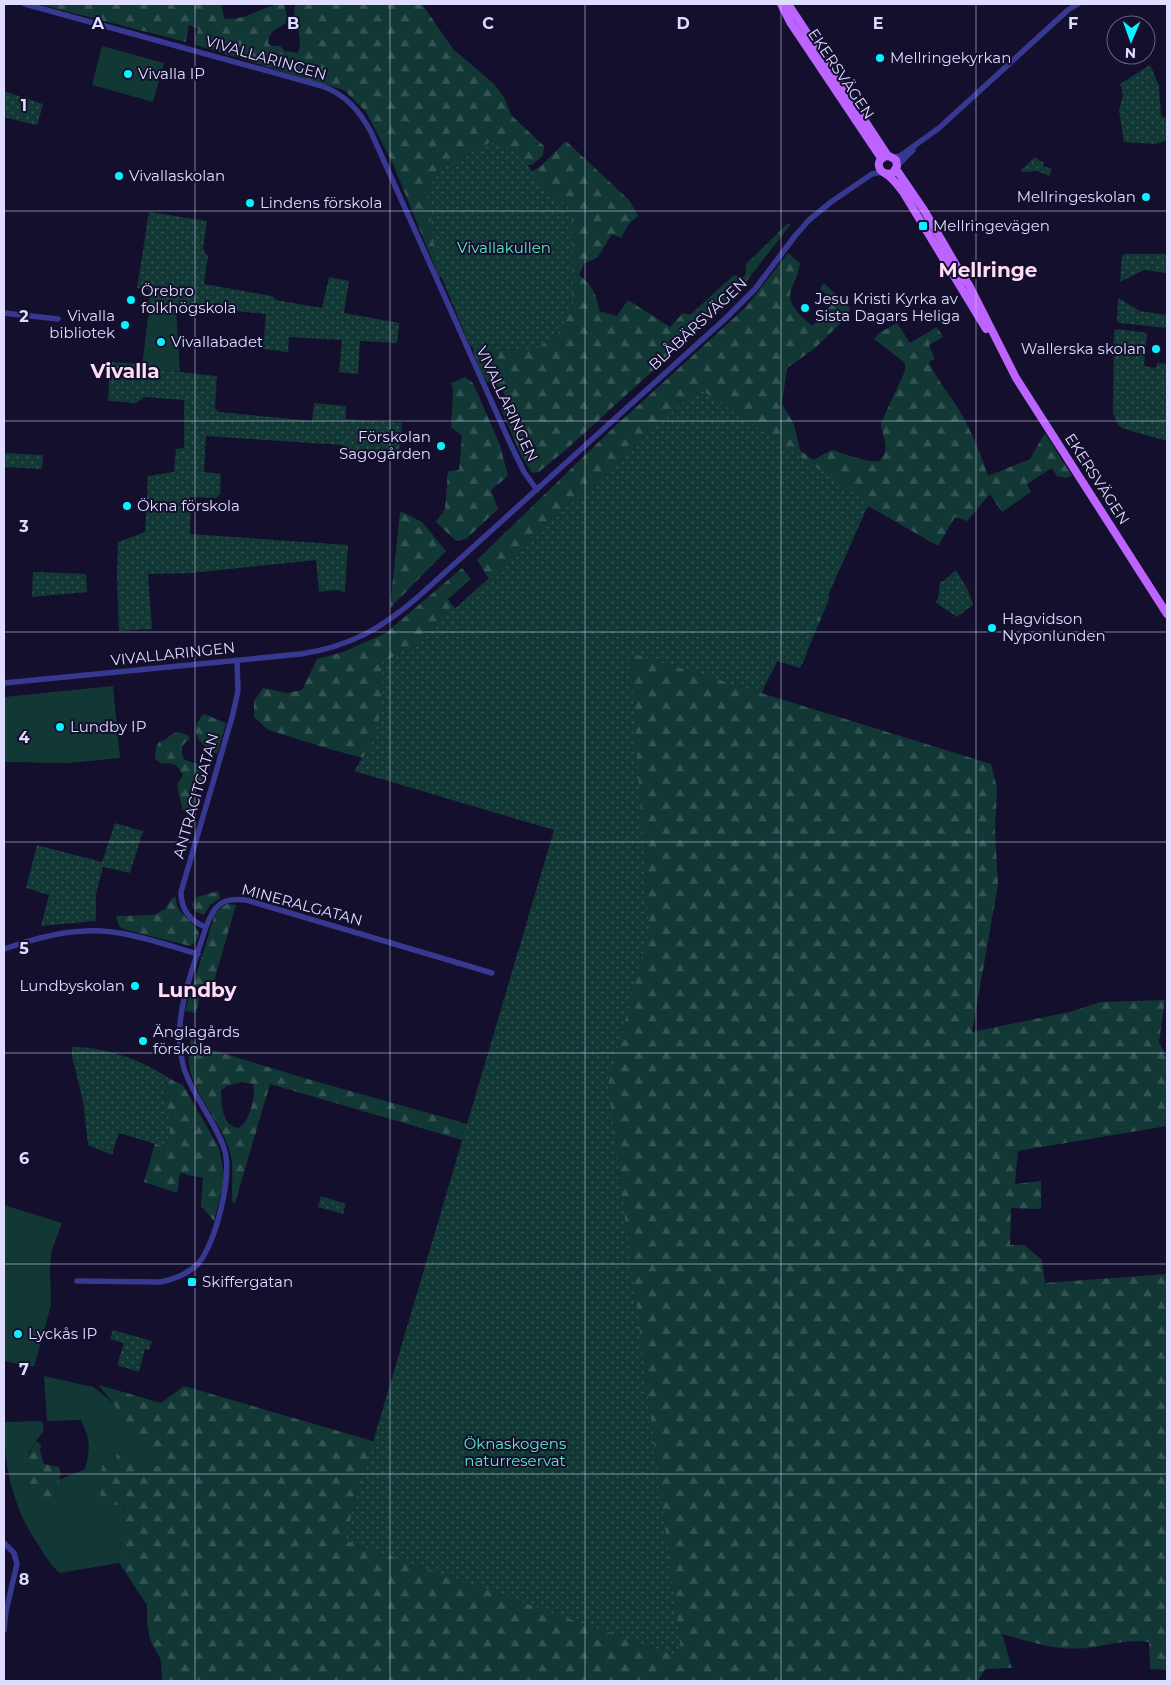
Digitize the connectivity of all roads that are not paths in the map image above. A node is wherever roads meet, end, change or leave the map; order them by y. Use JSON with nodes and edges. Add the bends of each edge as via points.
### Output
{"nodes":[{"id":1,"x":25,"y":4,"type":"edge"},
{"id":2,"x":781,"y":4,"type":"edge"},
{"id":3,"x":788,"y":4,"type":"edge"},
{"id":4,"x":1078,"y":4,"type":"edge"},
{"id":5,"x":792,"y":17,"type":"junction"},
{"id":6,"x":912,"y":148,"type":"junction"},
{"id":7,"x":885,"y":158,"type":"junction"},
{"id":8,"x":897,"y":167,"type":"junction"},
{"id":9,"x":884,"y":173,"type":"junction"},
{"id":10,"x":872,"y":174,"type":"junction"},
{"id":11,"x":963,"y":282,"type":"junction"},
{"id":12,"x":4,"y":313,"type":"edge"},
{"id":13,"x":58,"y":319,"type":"dead end"},
{"id":14,"x":537,"y":490,"type":"junction"},
{"id":15,"x":1167,"y":612,"type":"edge"},
{"id":16,"x":237,"y":660,"type":"junction"},
{"id":17,"x":4,"y":683,"type":"edge"},
{"id":18,"x":206,"y":927,"type":"junction"},
{"id":19,"x":4,"y":949,"type":"edge"},
{"id":20,"x":198,"y":954,"type":"junction"},
{"id":21,"x":492,"y":972,"type":"dead end"},
{"id":22,"x":78,"y":1281,"type":"dead end"},
{"id":23,"x":4,"y":1542,"type":"edge"},
{"id":24,"x":4,"y":1630,"type":"edge"}],
"edges":[{"from":1,"to":14,"type":"street","name":"VIVALLARINGEN","via":[[327,88],[345,98],[363,117],[510,443]]},
{"from":2,"to":5,"type":"main road","name":"EKERSVÄGEN"},
{"from":3,"to":5,"type":"main road","name":"EKERSVÄGEN"},
{"from":4,"to":6,"type":"street"},
{"from":5,"to":7,"type":"main road","name":"EKERSVÄGEN"},
{"from":6,"to":7,"type":"street","via":[[900,156]]},
{"from":6,"to":8,"type":"street"},
{"from":7,"to":8,"type":"main road","via":[[896,160]]},
{"from":7,"to":9,"type":"main road","via":[[879,168]]},
{"from":7,"to":10,"type":"street","name":"BLÅBÄRSVÄGEN"},
{"from":8,"to":9,"type":"main road","via":[[893,173]]},
{"from":8,"to":11,"type":"main road","name":"EKERSVÄGEN"},
{"from":9,"to":10,"type":"street","name":"BLÅBÄRSVÄGEN"},
{"from":9,"to":11,"type":"main road","name":"EKERSVÄGEN","via":[[903,192]]},
{"from":10,"to":14,"type":"street","name":"BLÅBÄRSVÄGEN","via":[[809,220],[740,305]]},
{"from":11,"to":15,"type":"main road","name":"EKERSVÄGEN","via":[[1006,360]]},
{"from":12,"to":13,"type":"street"},
{"from":14,"to":16,"type":"street","name":"VIVALLARINGEN","via":[[419,596],[373,631],[350,642],[314,652]]},
{"from":16,"to":17,"type":"street","name":"VIVALLARINGEN"},
{"from":16,"to":18,"type":"street","name":"ANTRACITGATAN","via":[[238,691],[233,714],[181,892],[187,914]]},
{"from":18,"to":20,"type":"street","name":"MINERALGATAN"},
{"from":18,"to":21,"type":"street","name":"MINERALGATAN","via":[[217,906],[231,899],[246,900]]},
{"from":19,"to":20,"type":"street","via":[[50,935],[87,930],[129,934]]},
{"from":20,"to":22,"type":"street","name":"MINERALGATAN","via":[[182,1010],[180,1042],[185,1073],[226,1157],[227,1178],[212,1238],[198,1264],[170,1280]]},
{"from":23,"to":24,"type":"street","via":[[14,1553],[17,1564]]}]}
